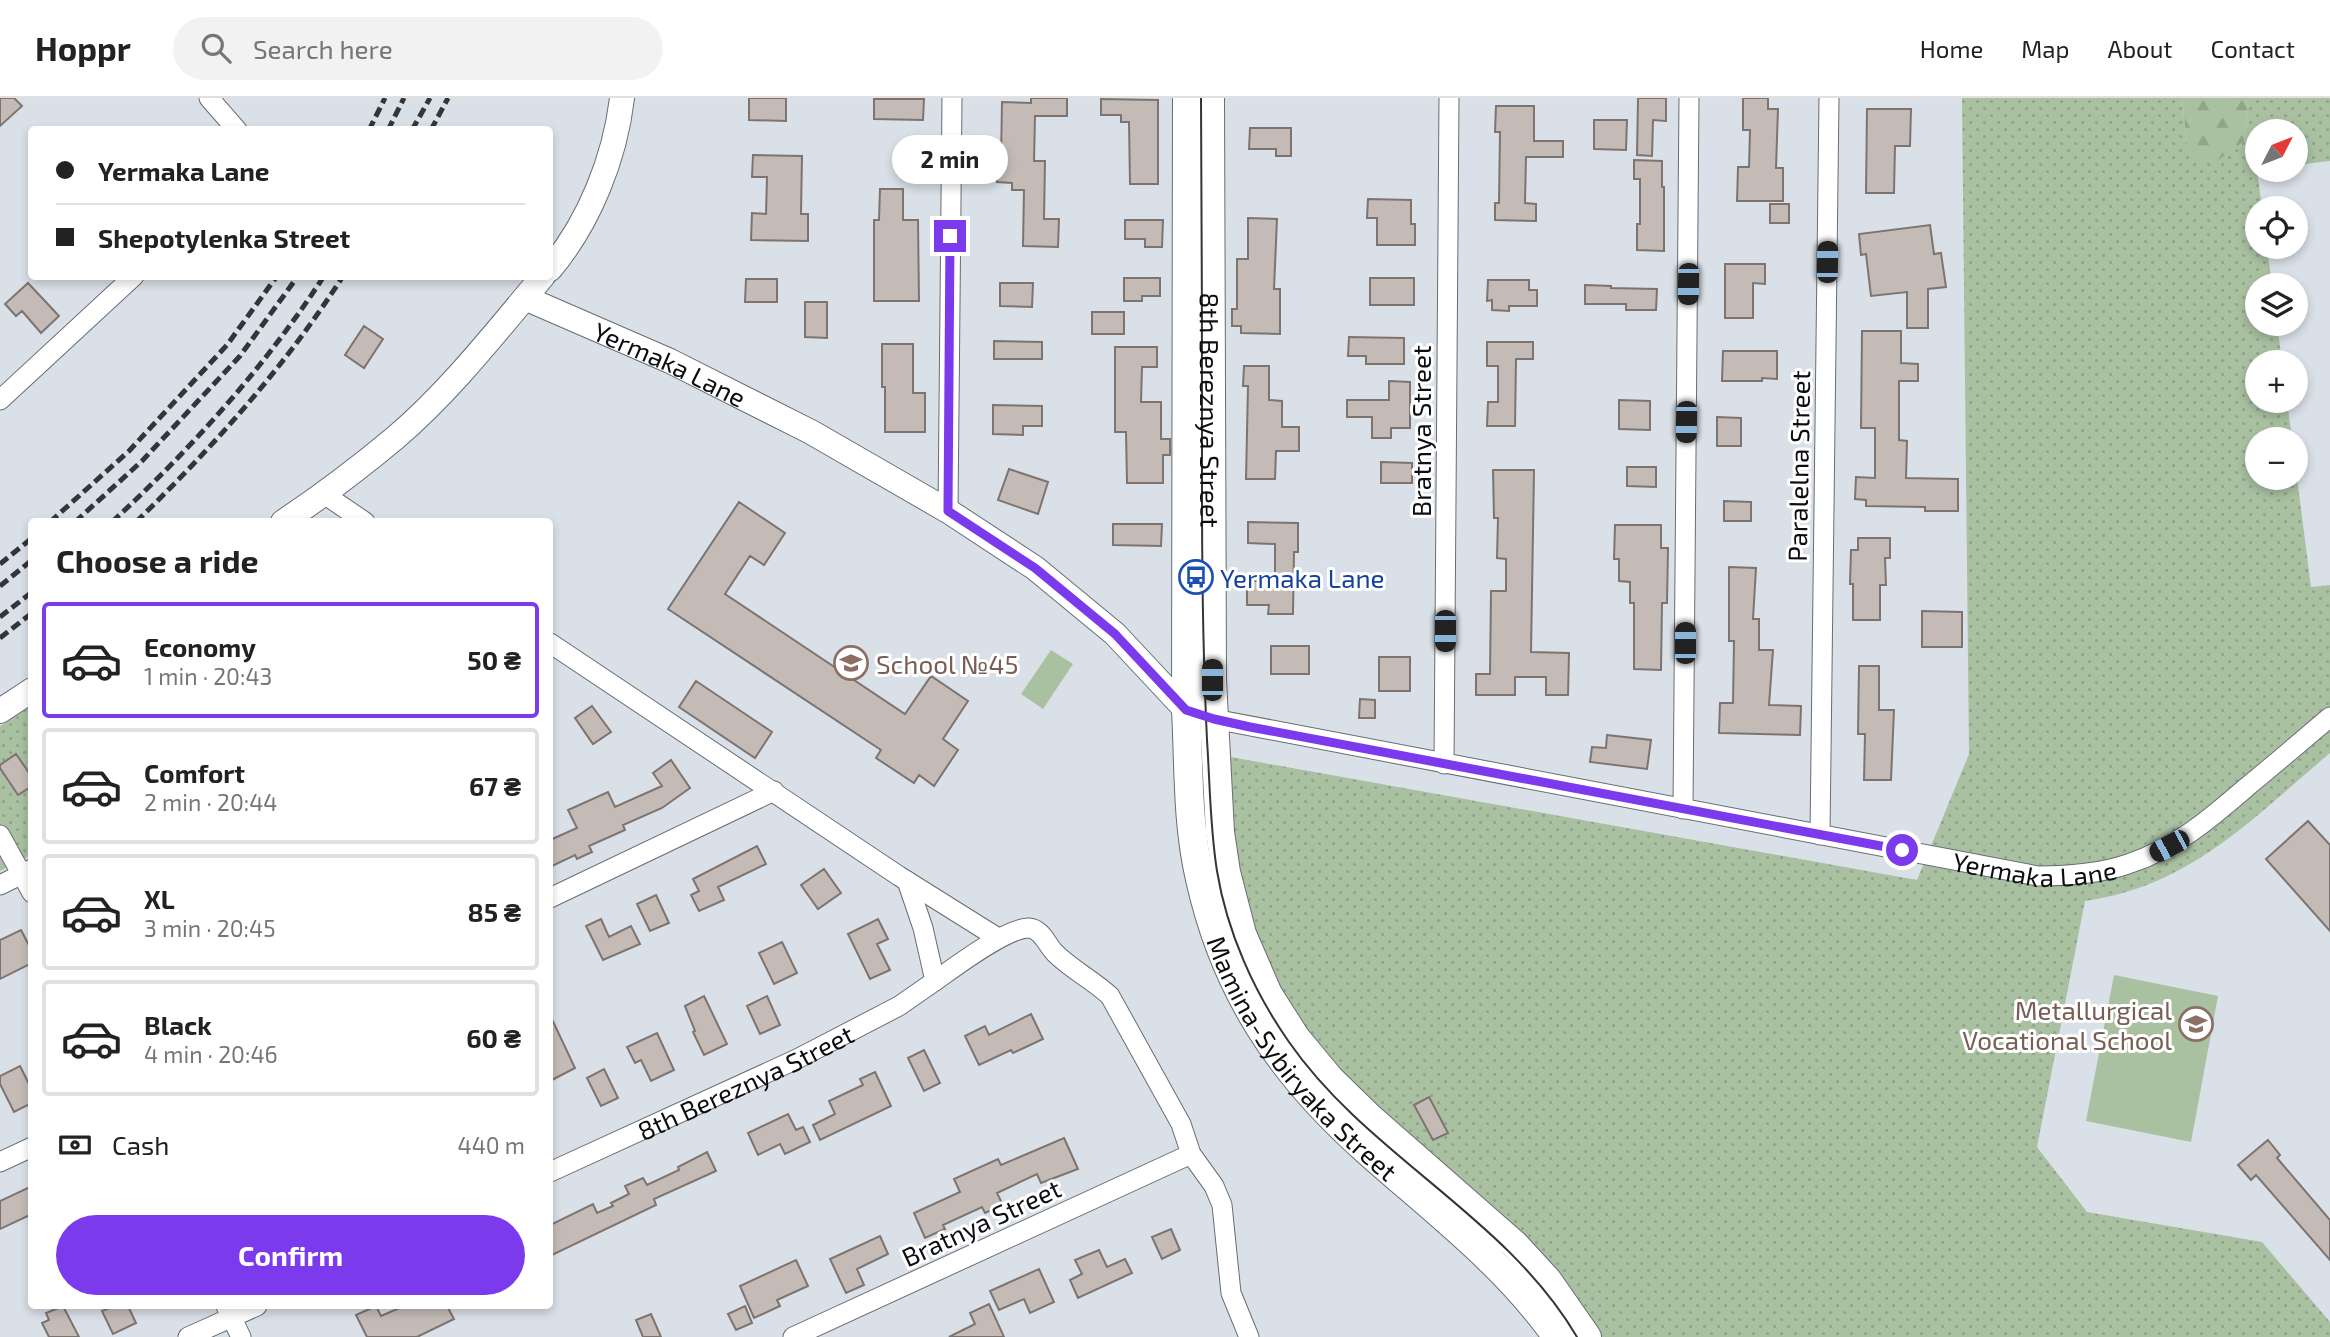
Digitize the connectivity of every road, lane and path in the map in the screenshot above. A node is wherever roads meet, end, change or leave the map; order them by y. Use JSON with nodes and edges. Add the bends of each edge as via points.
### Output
{"nodes":[{"id":1,"x":209,"y":98,"type":"edge"},
{"id":2,"x":622,"y":98,"type":"edge"},
{"id":3,"x":951,"y":98,"type":"edge"},
{"id":4,"x":1187,"y":98,"type":"edge"},
{"id":5,"x":1210,"y":98,"type":"edge"},
{"id":6,"x":1449,"y":98,"type":"edge"},
{"id":7,"x":1689,"y":98,"type":"edge"},
{"id":8,"x":1829,"y":98,"type":"edge"},
{"id":9,"x":234,"y":126,"type":"edge"},
{"id":10,"x":553,"y":264,"type":"edge"},
{"id":11,"x":130,"y":280,"type":"edge"},
{"id":12,"x":540,"y":280,"type":"edge"},
{"id":13,"x":525,"y":298,"type":"junction"},
{"id":14,"x":0,"y":400,"type":"edge"},
{"id":15,"x":324,"y":494,"type":"junction"},
{"id":16,"x":948,"y":511,"type":"junction"},
{"id":17,"x":289,"y":518,"type":"edge"},
{"id":18,"x":359,"y":518,"type":"edge"},
{"id":19,"x":553,"y":645,"type":"edge"},
{"id":20,"x":28,"y":693,"type":"edge"},
{"id":21,"x":1186,"y":710,"type":"junction"},
{"id":22,"x":0,"y":711,"type":"edge"},
{"id":23,"x":2330,"y":717,"type":"edge"},
{"id":24,"x":1214,"y":719,"type":"junction"},
{"id":25,"x":1444,"y":764,"type":"junction"},
{"id":26,"x":774,"y":791,"type":"junction"},
{"id":27,"x":1683,"y":809,"type":"junction"},
{"id":28,"x":0,"y":835,"type":"edge"},
{"id":29,"x":1820,"y":835,"type":"junction"},
{"id":30,"x":27,"y":871,"type":"edge"},
{"id":31,"x":906,"y":881,"type":"junction"},
{"id":32,"x":0,"y":885,"type":"edge"},
{"id":33,"x":553,"y":897,"type":"edge"},
{"id":34,"x":998,"y":938,"type":"junction"},
{"id":35,"x":935,"y":981,"type":"junction"},
{"id":36,"x":28,"y":1149,"type":"edge"},
{"id":37,"x":1191,"y":1154,"type":"junction"},
{"id":38,"x":0,"y":1162,"type":"edge"},
{"id":39,"x":553,"y":1171,"type":"edge"},
{"id":40,"x":229,"y":1311,"type":"edge"},
{"id":41,"x":188,"y":1337,"type":"edge"},
{"id":42,"x":241,"y":1337,"type":"edge"},
{"id":43,"x":793,"y":1337,"type":"edge"},
{"id":44,"x":1249,"y":1337,"type":"edge"},
{"id":45,"x":1557,"y":1337,"type":"edge"},
{"id":46,"x":1587,"y":1337,"type":"edge"}],
"edges":[{"from":1,"to":9,"type":"street"},
{"from":2,"to":10,"type":"street","via":[[608,162],[587,213]]},
{"from":3,"to":16,"type":"street"},
{"from":4,"to":21,"type":"main road","name":"8th Bereznya Street"},
{"from":5,"to":24,"type":"main road","name":"8th Bereznya Street"},
{"from":6,"to":25,"type":"street","name":"Bratnya Street"},
{"from":7,"to":27,"type":"street"},
{"from":8,"to":29,"type":"street","name":"Paralelna Street"},
{"from":11,"to":14,"type":"street"},
{"from":12,"to":13,"type":"street"},
{"from":13,"to":15,"type":"street","via":[[396,437]]},
{"from":13,"to":16,"type":"street","name":"Yermaka Lane","via":[[670,361],[811,432]]},
{"from":15,"to":17,"type":"street"},
{"from":15,"to":18,"type":"street"},
{"from":16,"to":21,"type":"street","name":"Yermaka Lane","via":[[1035,568],[1115,634]]},
{"from":19,"to":26,"type":"street"},
{"from":20,"to":22,"type":"street"},
{"from":21,"to":24,"type":"main road","name":"Yermaka Lane"},
{"from":21,"to":45,"type":"main road","name":"Mamina-Sybiryaka Street","via":[[1199,877],[1218,943],[1246,1006],[1275,1053],[1311,1097],[1496,1263]]},
{"from":23,"to":29,"type":"street","name":"Yermaka Lane","via":[[2182,839],[2147,857],[2099,872],[2038,876]]},
{"from":24,"to":25,"type":"street","name":"Yermaka Lane"},
{"from":24,"to":46,"type":"main road","name":"Mamina-Sybiryaka Street","via":[[1217,810],[1226,872],[1242,934],[1268,994],[1330,1079],[1515,1245],[1548,1281]]},
{"from":25,"to":27,"type":"street","name":"Yermaka Lane"},
{"from":26,"to":31,"type":"street"},
{"from":26,"to":33,"type":"street"},
{"from":27,"to":29,"type":"street","name":"Yermaka Lane"},
{"from":28,"to":30,"type":"street"},
{"from":30,"to":32,"type":"street"},
{"from":31,"to":34,"type":"street"},
{"from":31,"to":35,"type":"street"},
{"from":34,"to":35,"type":"street","name":"8th Bereznya Street"},
{"from":34,"to":37,"type":"street","name":"8th Bereznya Street","via":[[1029,928],[1039,932],[1065,963],[1111,996],[1181,1124]]},
{"from":35,"to":39,"type":"street","name":"8th Bereznya Street","via":[[899,1006],[797,1059]]},
{"from":36,"to":38,"type":"street"},
{"from":37,"to":43,"type":"street","name":"Bratnya Street"},
{"from":37,"to":44,"type":"street","name":"8th Bereznya Street","via":[[1222,1205],[1231,1293]]},
{"from":40,"to":41,"type":"street"},
{"from":40,"to":42,"type":"street"}]}
